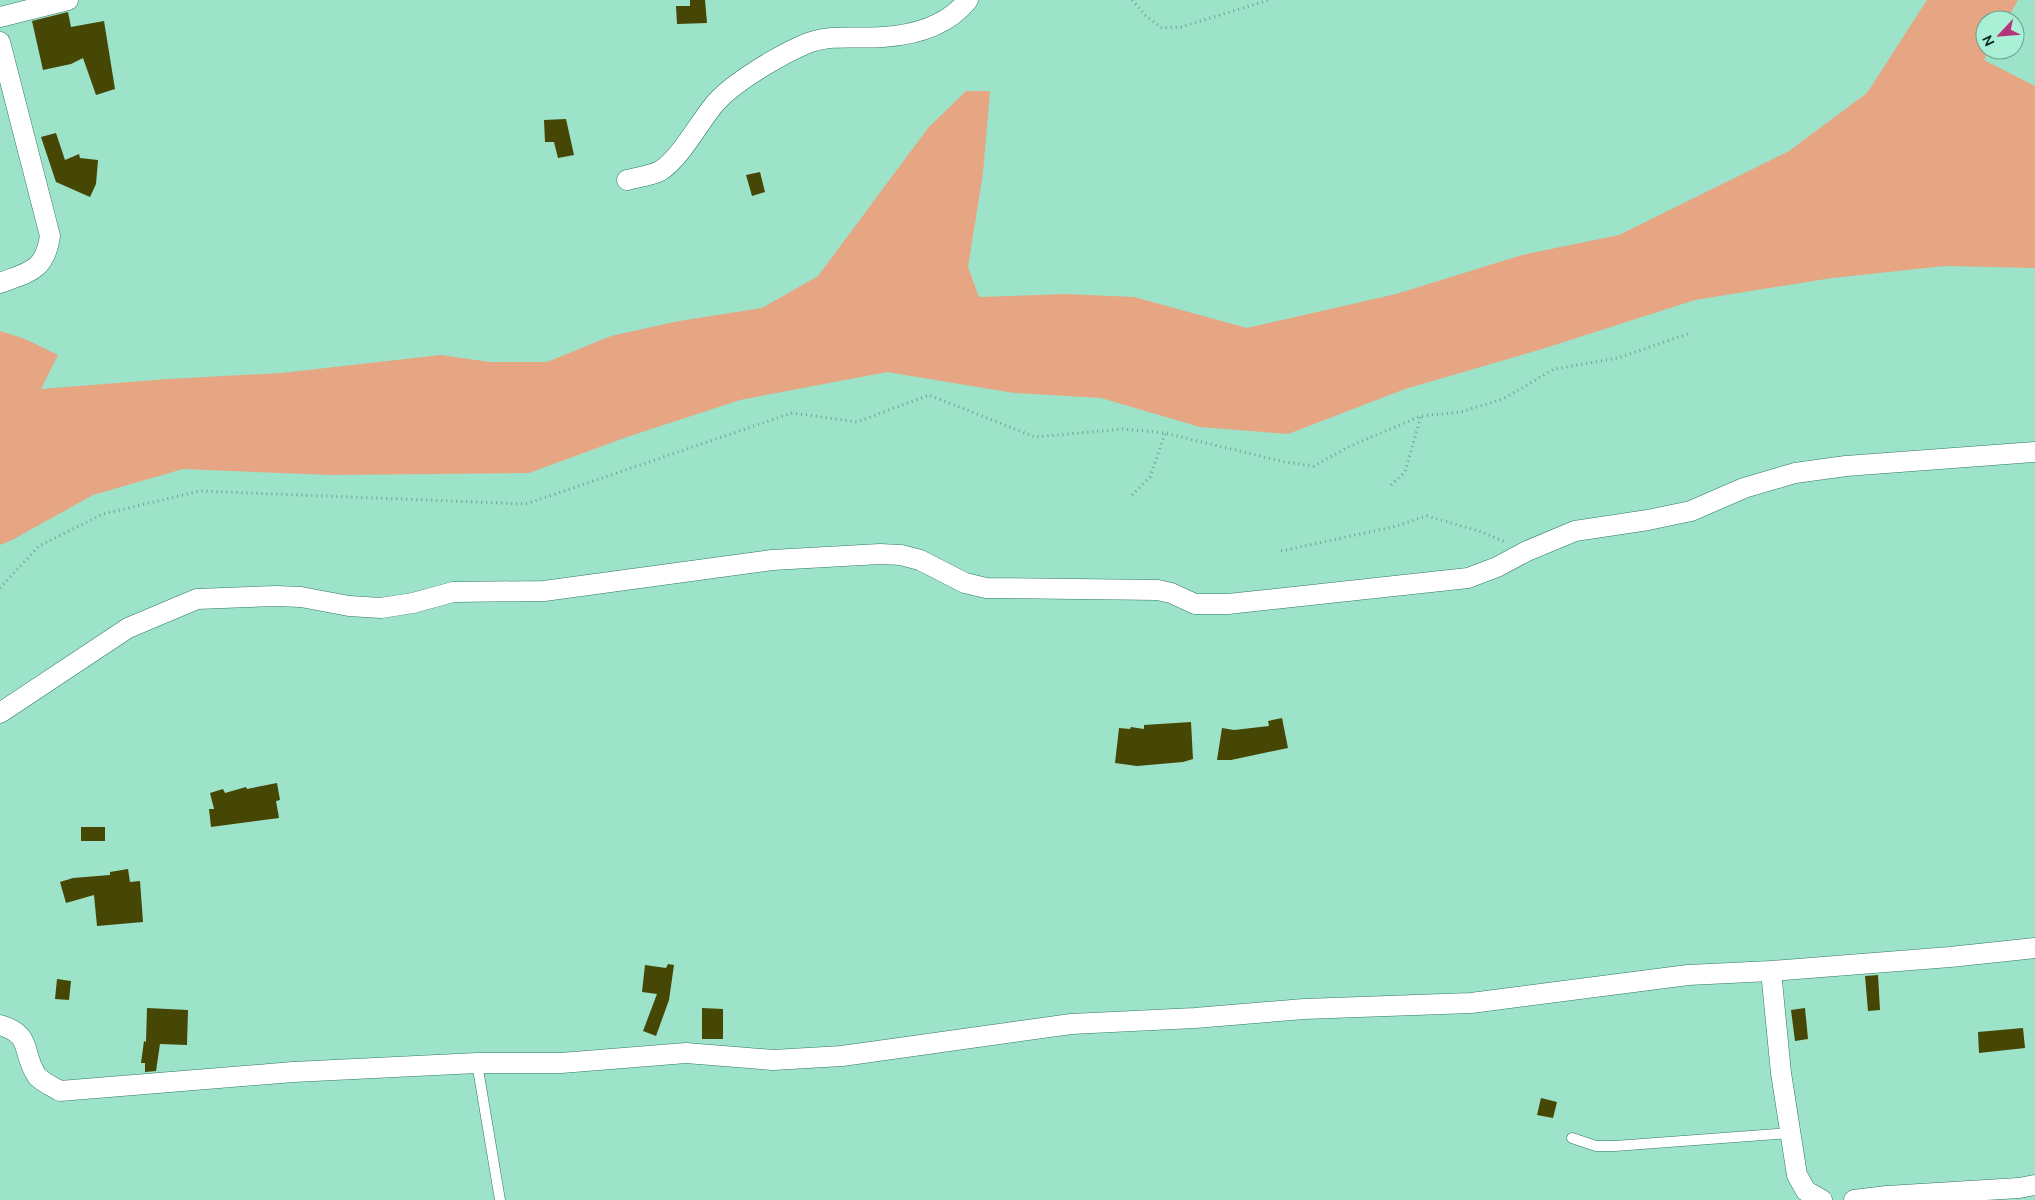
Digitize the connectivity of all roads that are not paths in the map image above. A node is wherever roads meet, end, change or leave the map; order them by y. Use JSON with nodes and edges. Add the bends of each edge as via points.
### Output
{"nodes":[{"id":1,"x":68,"y":0,"type":"edge"},
{"id":2,"x":968,"y":0,"type":"edge"},
{"id":3,"x":0,"y":17,"type":"edge"},
{"id":4,"x":0,"y":42,"type":"edge"},
{"id":5,"x":627,"y":180,"type":"dead end"},
{"id":6,"x":0,"y":283,"type":"edge"},
{"id":7,"x":2035,"y":452,"type":"edge"},
{"id":8,"x":0,"y":713,"type":"edge"},
{"id":9,"x":2035,"y":948,"type":"edge"},
{"id":10,"x":1771,"y":971,"type":"junction"},
{"id":11,"x":0,"y":1024,"type":"edge"},
{"id":12,"x":477,"y":1063,"type":"junction"},
{"id":13,"x":1790,"y":1133,"type":"junction"},
{"id":14,"x":1572,"y":1138,"type":"dead end"},
{"id":15,"x":2035,"y":1185,"type":"edge"},
{"id":16,"x":500,"y":1200,"type":"edge"},
{"id":17,"x":1822,"y":1200,"type":"edge"},
{"id":18,"x":1854,"y":1200,"type":"edge"}],
"edges":[{"from":1,"to":3,"type":"street"},
{"from":2,"to":5,"type":"street","via":[[938,24],[917,32],[883,37],[830,38],[809,43],[775,60],[728,91],[669,164],[647,176]]},
{"from":4,"to":6,"type":"street","via":[[50,236],[48,250],[34,270]]},
{"from":7,"to":8,"type":"street","via":[[1846,466],[1795,474],[1744,488],[1691,511],[1575,531],[1468,578],[1228,604],[1195,604],[1158,590],[986,588],[966,583],[920,560],[880,554],[772,560],[544,591],[453,592],[413,604],[381,608],[285,596],[197,599],[128,628]]},
{"from":9,"to":10,"type":"street"},
{"from":10,"to":12,"type":"street","via":[[1688,975],[1472,1003],[1304,1009],[1071,1024],[842,1056],[772,1060],[686,1053],[561,1063]]},
{"from":10,"to":13,"type":"street"},
{"from":11,"to":12,"type":"street","via":[[14,1029],[24,1040],[38,1078],[60,1091],[292,1072]]},
{"from":12,"to":16,"type":"lane"},
{"from":13,"to":14,"type":"lane","via":[[1615,1146],[1596,1146]]},
{"from":13,"to":17,"type":"street","via":[[1797,1176],[1806,1190]]},
{"from":15,"to":18,"type":"street"}]}
